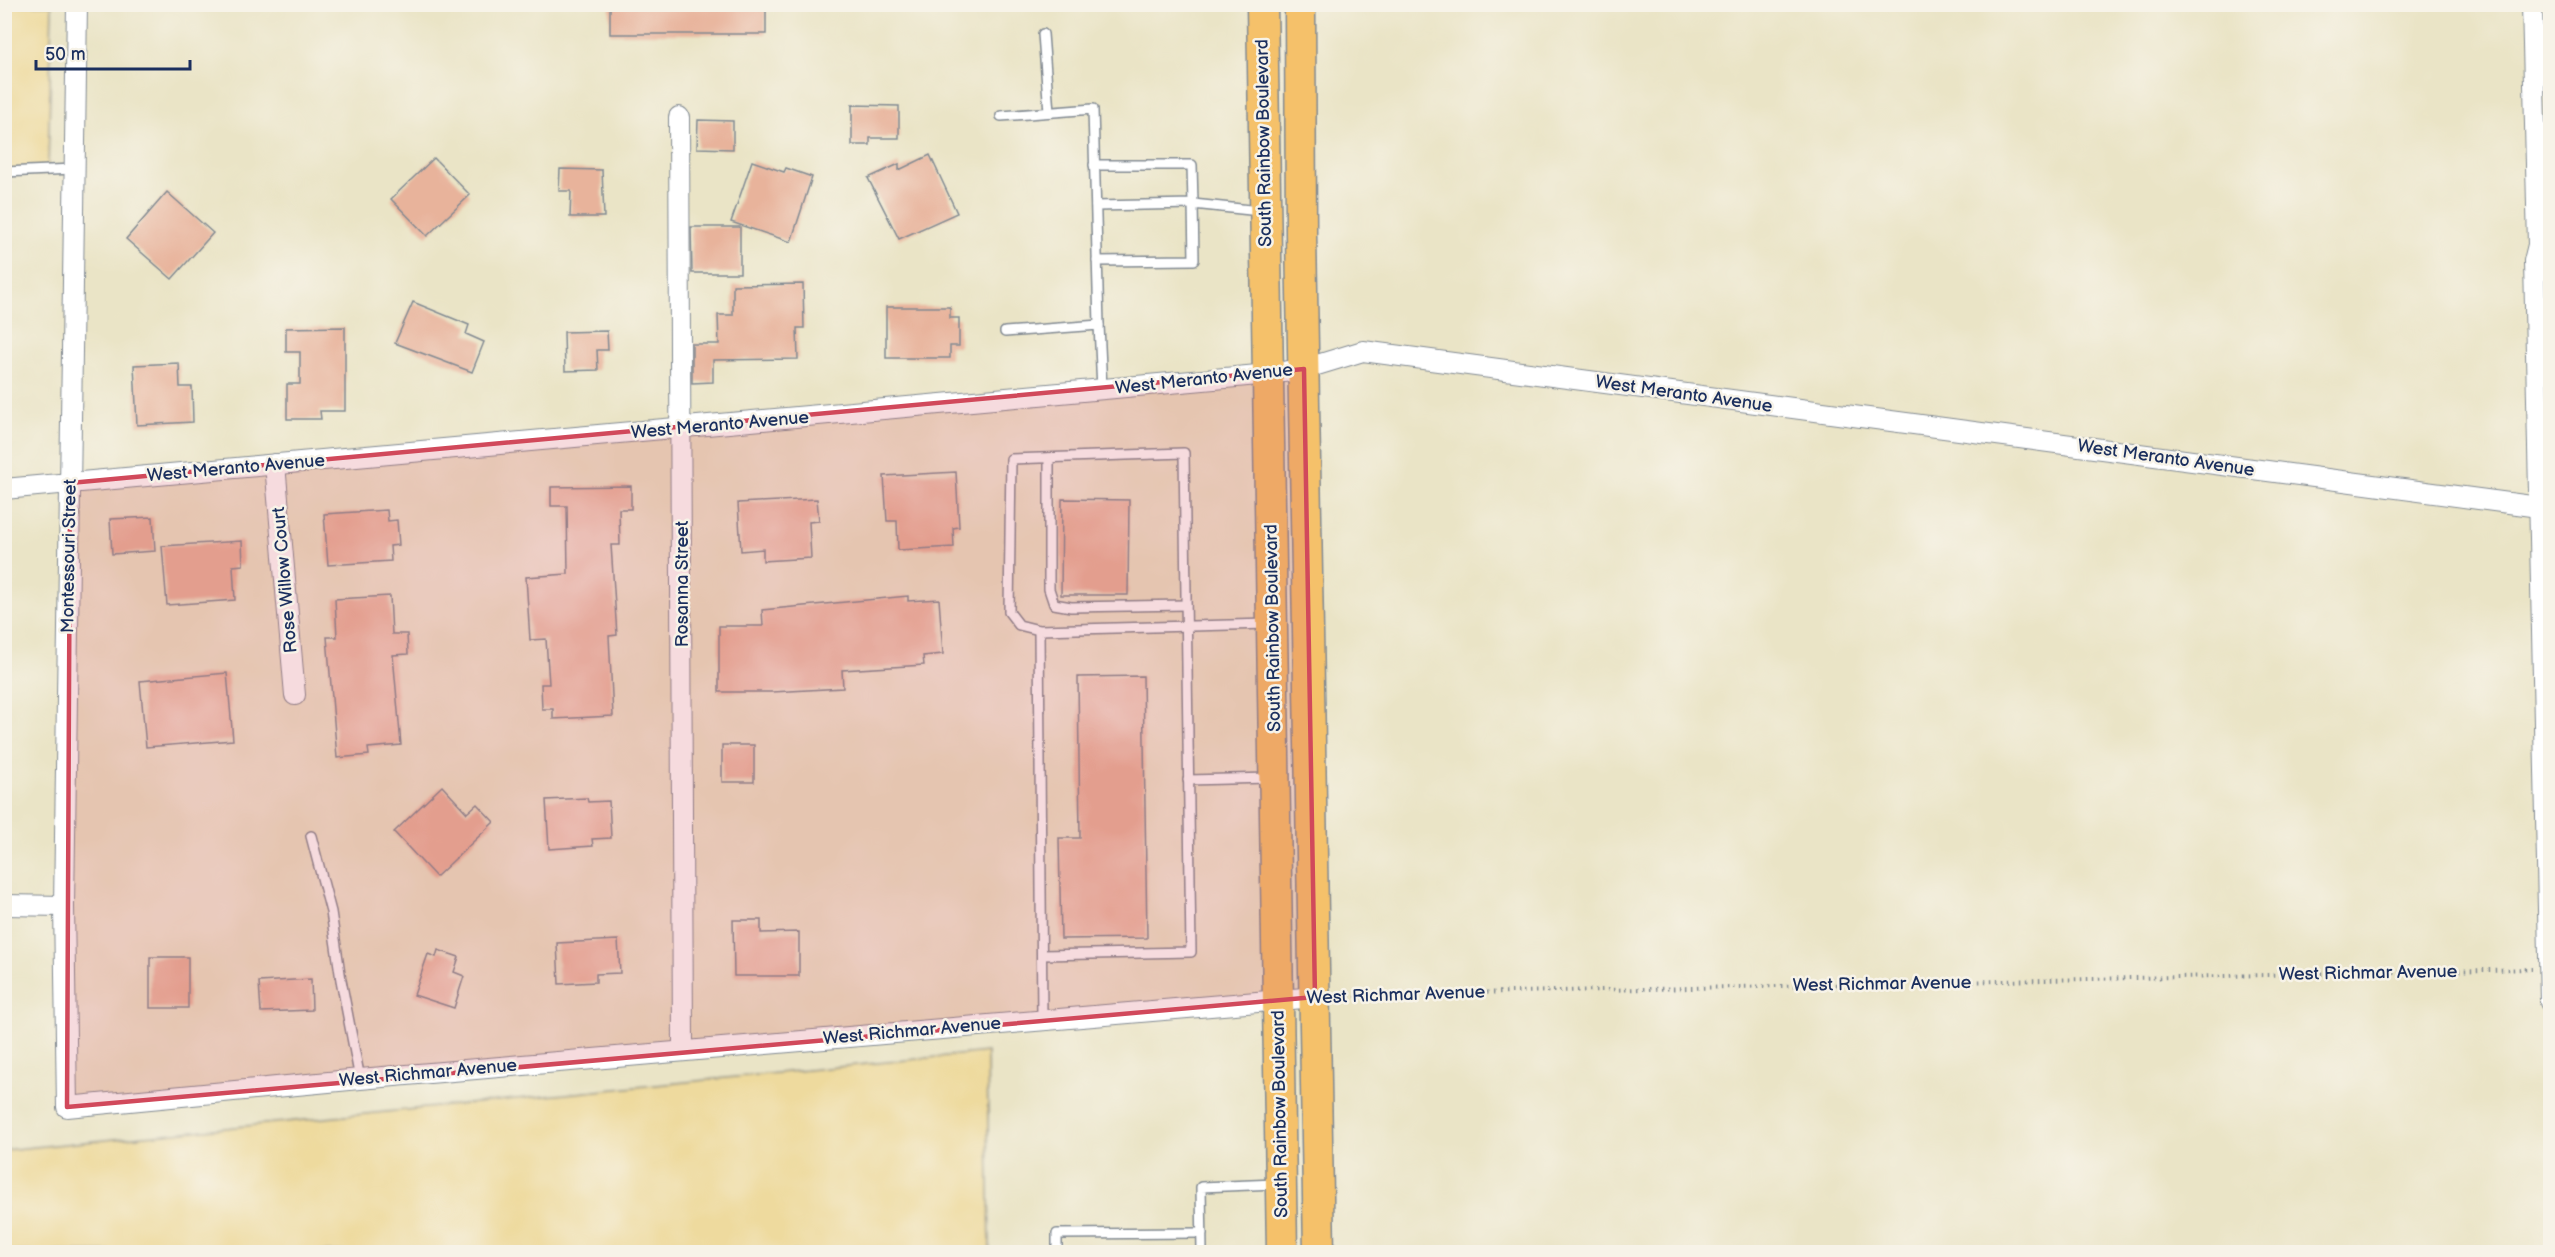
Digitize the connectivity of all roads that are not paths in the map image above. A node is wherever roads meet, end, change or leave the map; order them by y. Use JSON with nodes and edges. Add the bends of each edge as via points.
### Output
{"nodes":[{"id":1,"x":77,"y":4,"type":"edge"},
{"id":2,"x":1262,"y":4,"type":"edge"},
{"id":3,"x":1300,"y":4,"type":"edge"},
{"id":4,"x":2532,"y":4,"type":"edge"},
{"id":5,"x":1043,"y":34,"type":"dead end"},
{"id":6,"x":1049,"y":112,"type":"junction"},
{"id":7,"x":1001,"y":116,"type":"dead end"},
{"id":8,"x":680,"y":117,"type":"dead end"},
{"id":9,"x":1094,"y":165,"type":"junction"},
{"id":10,"x":74,"y":169,"type":"junction"},
{"id":11,"x":4,"y":172,"type":"edge"},
{"id":12,"x":1193,"y":204,"type":"junction"},
{"id":13,"x":1096,"y":206,"type":"junction"},
{"id":14,"x":1266,"y":211,"type":"junction"},
{"id":15,"x":2542,"y":260,"type":"edge"},
{"id":16,"x":1097,"y":261,"type":"junction"},
{"id":17,"x":1099,"y":325,"type":"junction"},
{"id":18,"x":1005,"y":332,"type":"dead end"},
{"id":19,"x":1304,"y":369,"type":"junction"},
{"id":20,"x":1269,"y":374,"type":"junction"},
{"id":21,"x":1102,"y":389,"type":"junction"},
{"id":22,"x":681,"y":428,"type":"junction"},
{"id":23,"x":1050,"y":458,"type":"junction"},
{"id":24,"x":275,"y":464,"type":"junction"},
{"id":25,"x":2544,"y":464,"type":"edge"},
{"id":26,"x":70,"y":483,"type":"junction"},
{"id":27,"x":4,"y":489,"type":"edge"},
{"id":28,"x":2539,"y":507,"type":"junction"},
{"id":29,"x":1186,"y":605,"type":"junction"},
{"id":30,"x":1273,"y":624,"type":"junction"},
{"id":31,"x":1186,"y":626,"type":"junction"},
{"id":32,"x":1039,"y":630,"type":"junction"},
{"id":33,"x":2547,"y":678,"type":"edge"},
{"id":34,"x":295,"y":696,"type":"dead end"},
{"id":35,"x":1274,"y":778,"type":"junction"},
{"id":36,"x":1188,"y":780,"type":"junction"},
{"id":37,"x":310,"y":836,"type":"dead end"},
{"id":38,"x":4,"y":905,"type":"edge"},
{"id":39,"x":64,"y":906,"type":"junction"},
{"id":40,"x":1042,"y":955,"type":"junction"},
{"id":41,"x":2550,"y":968,"type":"edge"},
{"id":42,"x":1315,"y":997,"type":"junction"},
{"id":43,"x":1278,"y":999,"type":"junction"},
{"id":44,"x":2550,"y":1002,"type":"edge"},
{"id":45,"x":1042,"y":1019,"type":"junction"},
{"id":46,"x":683,"y":1051,"type":"junction"},
{"id":47,"x":360,"y":1078,"type":"junction"},
{"id":48,"x":67,"y":1107,"type":"joint"},
{"id":49,"x":1281,"y":1184,"type":"junction"},
{"id":50,"x":1202,"y":1233,"type":"junction"},
{"id":51,"x":1057,"y":1252,"type":"edge"},
{"id":52,"x":1202,"y":1252,"type":"edge"},
{"id":53,"x":1282,"y":1252,"type":"edge"},
{"id":54,"x":1319,"y":1252,"type":"edge"}],
"edges":[{"from":1,"to":10,"type":"street","name":"Montessouri Street"},
{"from":2,"to":14,"type":"main road","name":"South Rainbow Boulevard"},
{"from":3,"to":19,"type":"main road","name":"South Rainbow Boulevard"},
{"from":4,"to":15,"type":"street","via":[[2538,245]]},
{"from":5,"to":6,"type":"lane"},
{"from":6,"to":7,"type":"lane"},
{"from":6,"to":9,"type":"lane","via":[[1093,109]]},
{"from":8,"to":22,"type":"street","name":"Rosanna Street"},
{"from":9,"to":12,"type":"lane","via":[[1192,165]]},
{"from":9,"to":13,"type":"lane"},
{"from":10,"to":11,"type":"lane"},
{"from":10,"to":26,"type":"street","name":"Montessouri Street"},
{"from":12,"to":13,"type":"lane"},
{"from":12,"to":14,"type":"lane"},
{"from":12,"to":16,"type":"lane","via":[[1194,260]]},
{"from":13,"to":16,"type":"lane"},
{"from":14,"to":20,"type":"main road","name":"South Rainbow Boulevard"},
{"from":15,"to":25,"type":"street"},
{"from":16,"to":17,"type":"lane"},
{"from":17,"to":18,"type":"lane"},
{"from":17,"to":21,"type":"lane"},
{"from":19,"to":20,"type":"street","name":"West Meranto Avenue"},
{"from":19,"to":28,"type":"street","name":"West Meranto Avenue","via":[[1363,351]]},
{"from":19,"to":42,"type":"main road","name":"South Rainbow Boulevard"},
{"from":20,"to":21,"type":"street","name":"West Meranto Avenue"},
{"from":20,"to":30,"type":"main road","name":"South Rainbow Boulevard"},
{"from":21,"to":22,"type":"street","name":"West Meranto Avenue"},
{"from":22,"to":24,"type":"street","name":"West Meranto Avenue"},
{"from":22,"to":46,"type":"street","name":"Rosanna Street"},
{"from":23,"to":29,"type":"lane","via":[[1049,589],[1054,604]]},
{"from":23,"to":29,"type":"lane","via":[[1184,453]]},
{"from":23,"to":32,"type":"lane","via":[[1011,459],[1009,612],[1019,625]]},
{"from":24,"to":26,"type":"street","name":"West Meranto Avenue"},
{"from":24,"to":34,"type":"street","name":"Rose Willow Court"},
{"from":25,"to":28,"type":"street"},
{"from":26,"to":27,"type":"street","name":"West Meranto Avenue"},
{"from":26,"to":39,"type":"street","name":"Montessouri Street"},
{"from":28,"to":33,"type":"street"},
{"from":29,"to":31,"type":"lane"},
{"from":30,"to":31,"type":"lane"},
{"from":30,"to":35,"type":"main road","name":"South Rainbow Boulevard"},
{"from":31,"to":32,"type":"lane"},
{"from":31,"to":36,"type":"lane"},
{"from":32,"to":40,"type":"lane"},
{"from":33,"to":41,"type":"street"},
{"from":35,"to":36,"type":"lane"},
{"from":35,"to":43,"type":"main road","name":"South Rainbow Boulevard"},
{"from":36,"to":40,"type":"lane","via":[[1191,952]]},
{"from":37,"to":47,"type":"lane","via":[[332,912]]},
{"from":38,"to":39,"type":"street"},
{"from":39,"to":48,"type":"street","name":"Montessouri Street"},
{"from":40,"to":45,"type":"lane"},
{"from":41,"to":44,"type":"street"},
{"from":42,"to":43,"type":"street","name":"West Richmar Avenue"},
{"from":42,"to":54,"type":"main road","name":"South Rainbow Boulevard"},
{"from":43,"to":45,"type":"street","name":"West Richmar Avenue"},
{"from":43,"to":49,"type":"main road","name":"South Rainbow Boulevard"},
{"from":45,"to":46,"type":"street","name":"West Richmar Avenue"},
{"from":46,"to":47,"type":"street","name":"West Richmar Avenue"},
{"from":47,"to":48,"type":"street","name":"West Richmar Avenue"},
{"from":49,"to":50,"type":"lane","via":[[1201,1187]]},
{"from":49,"to":53,"type":"main road","name":"South Rainbow Boulevard"},
{"from":50,"to":51,"type":"lane","via":[[1057,1234]]},
{"from":50,"to":52,"type":"lane"}]}
